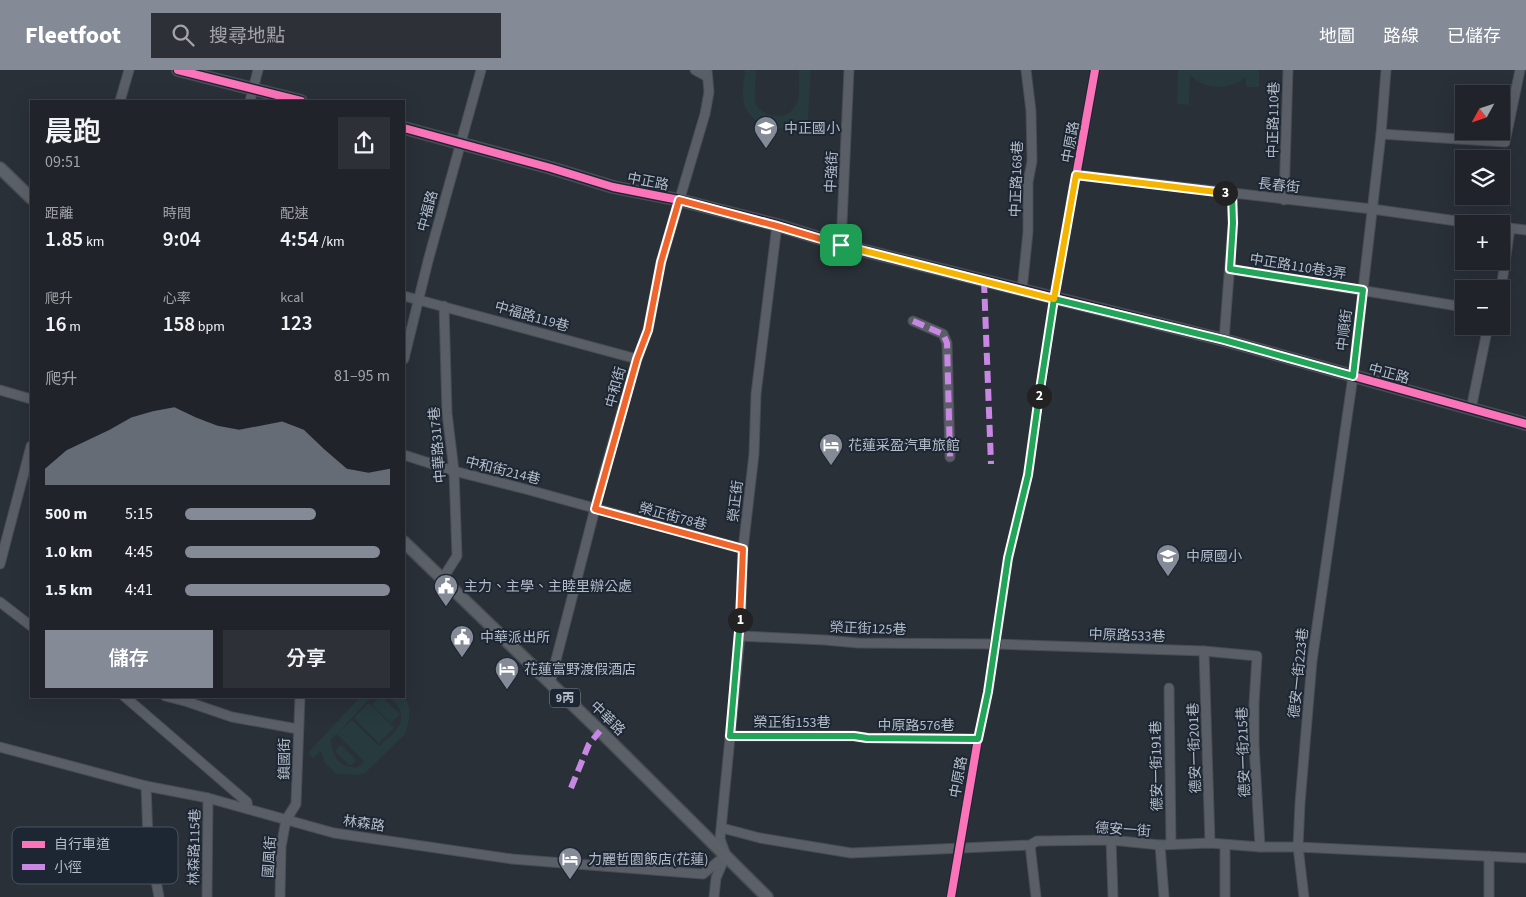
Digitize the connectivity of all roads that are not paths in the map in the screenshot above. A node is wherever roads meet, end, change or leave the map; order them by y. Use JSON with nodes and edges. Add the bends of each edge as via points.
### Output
{"nodes":[{"id":1,"x":129,"y":70,"type":"edge"},
{"id":2,"x":178,"y":70,"type":"edge"},
{"id":3,"x":258,"y":70,"type":"edge"},
{"id":4,"x":481,"y":70,"type":"edge"},
{"id":5,"x":694,"y":70,"type":"edge"},
{"id":6,"x":849,"y":70,"type":"edge"},
{"id":7,"x":1026,"y":70,"type":"edge"},
{"id":8,"x":1094,"y":70,"type":"edge"},
{"id":9,"x":1288,"y":70,"type":"edge"},
{"id":10,"x":1386,"y":70,"type":"edge"},
{"id":11,"x":1520,"y":70,"type":"edge"},
{"id":12,"x":706,"y":73,"type":"edge"},
{"id":13,"x":254,"y":89,"type":"junction"},
{"id":14,"x":120,"y":100,"type":"edge"},
{"id":15,"x":250,"y":100,"type":"edge"},
{"id":16,"x":297,"y":100,"type":"edge"},
{"id":17,"x":405,"y":128,"type":"edge"},
{"id":18,"x":1381,"y":134,"type":"junction"},
{"id":19,"x":460,"y":142,"type":"junction"},
{"id":20,"x":0,"y":168,"type":"edge"},
{"id":21,"x":1076,"y":175,"type":"junction"},
{"id":22,"x":1232,"y":194,"type":"junction"},
{"id":23,"x":30,"y":197,"type":"edge"},
{"id":24,"x":679,"y":200,"type":"junction"},
{"id":25,"x":1284,"y":200,"type":"junction"},
{"id":26,"x":1372,"y":209,"type":"junction"},
{"id":27,"x":1455,"y":221,"type":"edge"},
{"id":28,"x":777,"y":226,"type":"junction"},
{"id":29,"x":1510,"y":228,"type":"edge"},
{"id":30,"x":1526,"y":230,"type":"edge"},
{"id":31,"x":841,"y":245,"type":"junction"},
{"id":32,"x":1230,"y":269,"type":"junction"},
{"id":33,"x":1022,"y":290,"type":"junction"},
{"id":34,"x":1363,"y":290,"type":"junction"},
{"id":35,"x":405,"y":296,"type":"edge"},
{"id":36,"x":420,"y":299,"type":"junction"},
{"id":37,"x":1054,"y":299,"type":"junction"},
{"id":38,"x":1455,"y":305,"type":"edge"},
{"id":39,"x":444,"y":306,"type":"junction"},
{"id":40,"x":913,"y":321,"type":"dead end"},
{"id":41,"x":1486,"y":335,"type":"edge"},
{"id":42,"x":1224,"y":340,"type":"junction"},
{"id":43,"x":405,"y":356,"type":"edge"},
{"id":44,"x":637,"y":359,"type":"junction"},
{"id":45,"x":1353,"y":376,"type":"junction"},
{"id":46,"x":0,"y":390,"type":"edge"},
{"id":47,"x":30,"y":399,"type":"edge"},
{"id":48,"x":1471,"y":409,"type":"junction"},
{"id":49,"x":1526,"y":424,"type":"edge"},
{"id":50,"x":30,"y":450,"type":"edge"},
{"id":51,"x":405,"y":455,"type":"edge"},
{"id":52,"x":950,"y":457,"type":"dead end"},
{"id":53,"x":454,"y":471,"type":"junction"},
{"id":54,"x":1335,"y":503,"type":"joint"},
{"id":55,"x":595,"y":509,"type":"junction"},
{"id":56,"x":405,"y":543,"type":"edge"},
{"id":57,"x":743,"y":549,"type":"junction"},
{"id":58,"x":0,"y":564,"type":"edge"},
{"id":59,"x":443,"y":578,"type":"junction"},
{"id":60,"x":0,"y":602,"type":"edge"},
{"id":61,"x":30,"y":625,"type":"edge"},
{"id":62,"x":740,"y":636,"type":"junction"},
{"id":63,"x":996,"y":644,"type":"junction"},
{"id":64,"x":1204,"y":651,"type":"junction"},
{"id":65,"x":1257,"y":656,"type":"joint"},
{"id":66,"x":550,"y":683,"type":"junction"},
{"id":67,"x":1169,"y":688,"type":"dead end"},
{"id":68,"x":126,"y":698,"type":"edge"},
{"id":69,"x":172,"y":698,"type":"edge"},
{"id":70,"x":300,"y":698,"type":"edge"},
{"id":71,"x":298,"y":729,"type":"junction"},
{"id":72,"x":730,"y":736,"type":"junction"},
{"id":73,"x":854,"y":736,"type":"joint"},
{"id":74,"x":978,"y":739,"type":"junction"},
{"id":75,"x":0,"y":747,"type":"edge"},
{"id":76,"x":146,"y":786,"type":"junction"},
{"id":77,"x":208,"y":798,"type":"junction"},
{"id":78,"x":248,"y":809,"type":"junction"},
{"id":79,"x":286,"y":820,"type":"junction"},
{"id":80,"x":148,"y":827,"type":"edge"},
{"id":81,"x":722,"y":828,"type":"junction"},
{"id":82,"x":1111,"y":840,"type":"junction"},
{"id":83,"x":1210,"y":843,"type":"junction"},
{"id":84,"x":1171,"y":844,"type":"junction"},
{"id":85,"x":1030,"y":845,"type":"junction"},
{"id":86,"x":1160,"y":845,"type":"junction"},
{"id":87,"x":1225,"y":845,"type":"junction"},
{"id":88,"x":1260,"y":847,"type":"junction"},
{"id":89,"x":1298,"y":847,"type":"junction"},
{"id":90,"x":958,"y":848,"type":"junction"},
{"id":91,"x":726,"y":855,"type":"junction"},
{"id":92,"x":1489,"y":856,"type":"junction"},
{"id":93,"x":1526,"y":858,"type":"edge"},
{"id":94,"x":157,"y":884,"type":"edge"},
{"id":95,"x":159,"y":897,"type":"edge"},
{"id":96,"x":207,"y":897,"type":"edge"},
{"id":97,"x":280,"y":897,"type":"edge"},
{"id":98,"x":714,"y":897,"type":"edge"},
{"id":99,"x":767,"y":897,"type":"edge"},
{"id":100,"x":951,"y":897,"type":"edge"},
{"id":101,"x":1036,"y":897,"type":"edge"},
{"id":102,"x":1113,"y":897,"type":"edge"},
{"id":103,"x":1164,"y":897,"type":"edge"},
{"id":104,"x":1225,"y":897,"type":"edge"},
{"id":105,"x":1304,"y":897,"type":"edge"},
{"id":106,"x":1488,"y":897,"type":"edge"}],
"edges":[{"from":1,"to":14,"type":"street"},
{"from":2,"to":13,"type":"main road"},
{"from":3,"to":13,"type":"street"},
{"from":4,"to":19,"type":"street","name":"中福路"},
{"from":5,"to":12,"type":"street"},
{"from":6,"to":31,"type":"street","name":"中強街"},
{"from":7,"to":33,"type":"street","name":"中正路168巷","via":[[1032,161]]},
{"from":8,"to":21,"type":"street","name":"中原路"},
{"from":9,"to":25,"type":"street","name":"中正路110巷"},
{"from":10,"to":18,"type":"street","name":"中順街"},
{"from":11,"to":18,"type":"street","via":[[1505,142]]},
{"from":12,"to":24,"type":"street","name":"中和街","via":[[709,92],[705,114]]},
{"from":13,"to":15,"type":"street"},
{"from":13,"to":16,"type":"main road"},
{"from":17,"to":19,"type":"main road","name":"中正路"},
{"from":18,"to":26,"type":"street","name":"中順街"},
{"from":19,"to":24,"type":"main road","name":"中正路","via":[[613,187]]},
{"from":19,"to":36,"type":"street","name":"中福路"},
{"from":20,"to":23,"type":"main road"},
{"from":21,"to":22,"type":"street","name":"長春街"},
{"from":21,"to":37,"type":"street","name":"中原路"},
{"from":22,"to":25,"type":"street","name":"長春街"},
{"from":22,"to":32,"type":"street"},
{"from":24,"to":28,"type":"main road","name":"中正路"},
{"from":24,"to":44,"type":"street","name":"中和街","via":[[661,262],[648,330]]},
{"from":25,"to":26,"type":"street","name":"長春街"},
{"from":26,"to":27,"type":"street","name":"長春街"},
{"from":26,"to":34,"type":"street","name":"中順街"},
{"from":28,"to":31,"type":"main road","name":"中正路"},
{"from":28,"to":57,"type":"street","name":"榮正街","via":[[756,394],[754,454]]},
{"from":29,"to":30,"type":"street"},
{"from":31,"to":33,"type":"main road","name":"中正路"},
{"from":32,"to":34,"type":"street","name":"中正路110巷3弄"},
{"from":32,"to":42,"type":"street"},
{"from":33,"to":37,"type":"main road","name":"中正路"},
{"from":34,"to":38,"type":"street","name":"中正路110巷3弄"},
{"from":34,"to":45,"type":"street","name":"中順街"},
{"from":35,"to":36,"type":"street","name":"中福路119巷"},
{"from":36,"to":39,"type":"street","name":"中福路119巷"},
{"from":36,"to":43,"type":"street","name":"中福路"},
{"from":37,"to":42,"type":"main road","name":"中正路"},
{"from":37,"to":63,"type":"street","name":"中原路","via":[[1028,475],[1008,558]]},
{"from":39,"to":44,"type":"street","name":"中福路119巷"},
{"from":39,"to":53,"type":"street","name":"中華路317巷","via":[[447,413]]},
{"from":40,"to":52,"type":"street","via":[[943,334],[947,344]]},
{"from":41,"to":48,"type":"street"},
{"from":42,"to":45,"type":"main road","name":"中正路"},
{"from":44,"to":55,"type":"street","name":"中和街"},
{"from":45,"to":48,"type":"main road","name":"中正路"},
{"from":45,"to":54,"type":"street","name":"中順街"},
{"from":46,"to":47,"type":"street"},
{"from":48,"to":49,"type":"main road","name":"中正路"},
{"from":50,"to":58,"type":"street"},
{"from":51,"to":53,"type":"street","name":"中和街214巷"},
{"from":53,"to":55,"type":"street","name":"中和街214巷"},
{"from":53,"to":59,"type":"street","name":"中華路317巷","via":[[457,556]]},
{"from":54,"to":89,"type":"street","name":"德安一街223巷","via":[[1312,661]]},
{"from":55,"to":57,"type":"street","name":"榮正街78巷"},
{"from":55,"to":66,"type":"street","name":"中和街"},
{"from":56,"to":59,"type":"main road","name":"中華路","number":"9丙"},
{"from":57,"to":62,"type":"street","name":"榮正街"},
{"from":59,"to":66,"type":"main road","name":"中華路","number":"9丙"},
{"from":60,"to":61,"type":"street"},
{"from":62,"to":63,"type":"street","name":"榮正街125巷","via":[[858,643]]},
{"from":62,"to":72,"type":"street","name":"榮正街"},
{"from":63,"to":64,"type":"street","name":"中原路533巷"},
{"from":63,"to":74,"type":"street","name":"中原路"},
{"from":64,"to":65,"type":"street","name":"中原路533巷"},
{"from":64,"to":83,"type":"street","name":"德安一街201巷"},
{"from":65,"to":88,"type":"street","name":"德安一街215巷","via":[[1254,744]]},
{"from":66,"to":91,"type":"main road","name":"中華路","number":"9丙"},
{"from":67,"to":84,"type":"street","name":"德安一街191巷"},
{"from":68,"to":78,"type":"street","via":[[247,802]]},
{"from":69,"to":71,"type":"street","via":[[232,717]]},
{"from":70,"to":71,"type":"street","name":"鎮國街"},
{"from":71,"to":79,"type":"street","name":"鎮國街","via":[[296,804]]},
{"from":72,"to":73,"type":"street","name":"榮正街153巷"},
{"from":72,"to":81,"type":"street","name":"榮正街"},
{"from":73,"to":74,"type":"street","name":"中原路576巷"},
{"from":74,"to":90,"type":"street","name":"中原路"},
{"from":75,"to":76,"type":"street","name":"林森路"},
{"from":76,"to":77,"type":"street","name":"林森路"},
{"from":76,"to":80,"type":"street"},
{"from":77,"to":78,"type":"street","name":"林森路"},
{"from":77,"to":96,"type":"street","name":"林森路115巷"},
{"from":78,"to":79,"type":"street","name":"林森路"},
{"from":79,"to":91,"type":"street","name":"林森路","via":[[334,833],[548,862],[703,874]]},
{"from":79,"to":97,"type":"street","name":"國風街","via":[[281,846]]},
{"from":81,"to":90,"type":"street","name":"德安一街","via":[[760,838],[851,853]]},
{"from":81,"to":91,"type":"street","name":"榮正街","via":[[720,839]]},
{"from":82,"to":85,"type":"street","name":"德安一街","via":[[1037,841]]},
{"from":82,"to":86,"type":"street","name":"德安一街"},
{"from":82,"to":102,"type":"street"},
{"from":83,"to":84,"type":"street","name":"德安一街"},
{"from":83,"to":87,"type":"street","name":"德安一街"},
{"from":84,"to":86,"type":"street","name":"德安一街"},
{"from":85,"to":90,"type":"street","name":"德安一街"},
{"from":85,"to":101,"type":"street"},
{"from":86,"to":103,"type":"street"},
{"from":87,"to":88,"type":"street","name":"德安一街"},
{"from":87,"to":104,"type":"street"},
{"from":88,"to":89,"type":"street","name":"德安一街"},
{"from":89,"to":92,"type":"street","name":"德安一街"},
{"from":89,"to":105,"type":"street","name":"德安一街223巷"},
{"from":90,"to":100,"type":"street","name":"中原路"},
{"from":91,"to":98,"type":"street","via":[[716,878]]},
{"from":91,"to":99,"type":"main road","name":"中華路","number":"9丙"},
{"from":92,"to":93,"type":"street","name":"德安一街"},
{"from":92,"to":106,"type":"street"},
{"from":94,"to":95,"type":"street"}]}
